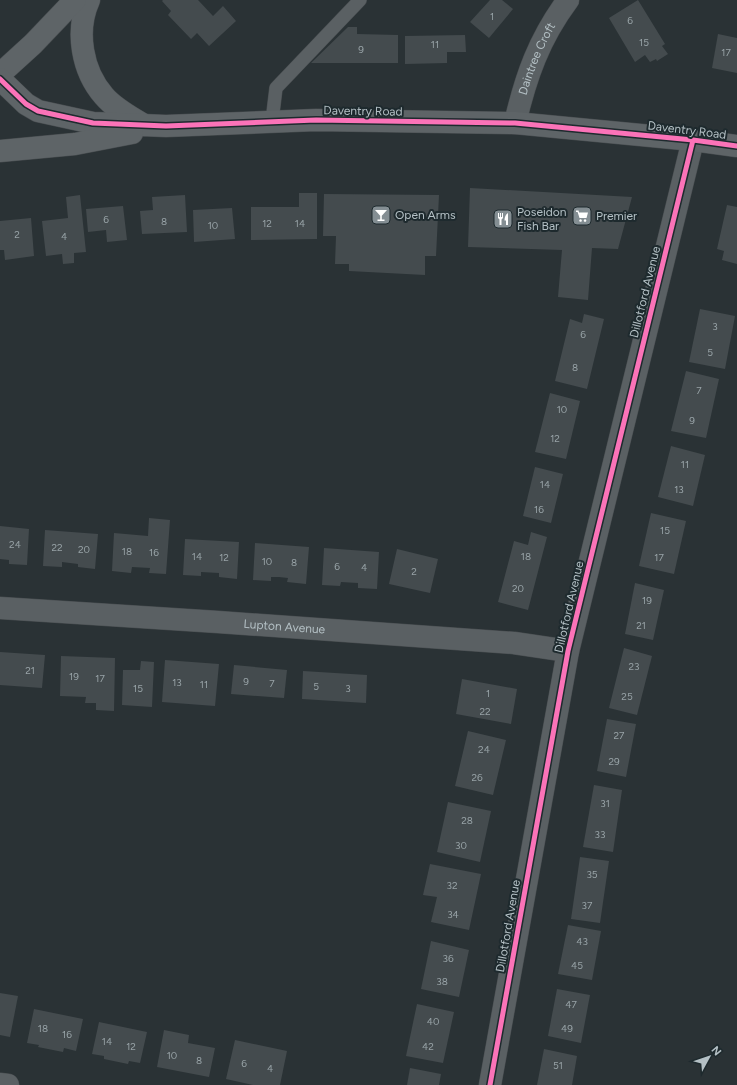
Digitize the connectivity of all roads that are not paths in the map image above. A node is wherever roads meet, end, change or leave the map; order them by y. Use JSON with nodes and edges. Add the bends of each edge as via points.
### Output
{"nodes":[{"id":1,"x":75,"y":0,"type":"edge"},
{"id":2,"x":88,"y":0,"type":"edge"},
{"id":3,"x":360,"y":0,"type":"edge"},
{"id":4,"x":568,"y":0,"type":"edge"},
{"id":5,"x":0,"y":74,"type":"edge"},
{"id":6,"x":0,"y":79,"type":"edge"},
{"id":7,"x":272,"y":121,"type":"junction"},
{"id":8,"x":516,"y":123,"type":"junction"},
{"id":9,"x":156,"y":126,"type":"junction"},
{"id":10,"x":693,"y":140,"type":"junction"},
{"id":11,"x":737,"y":146,"type":"edge"},
{"id":12,"x":0,"y":151,"type":"edge"},
{"id":13,"x":0,"y":608,"type":"edge"},
{"id":14,"x":568,"y":651,"type":"junction"},
{"id":15,"x":0,"y":1084,"type":"edge"},
{"id":16,"x":8,"y":1085,"type":"edge"},
{"id":17,"x":490,"y":1085,"type":"edge"}],
"edges":[{"from":1,"to":5,"type":"street"},
{"from":2,"to":9,"type":"street","via":[[82,36],[85,62],[92,80],[105,98]]},
{"from":3,"to":7,"type":"lane","via":[[276,88]]},
{"from":4,"to":8,"type":"street","name":"Daintree Croft","via":[[544,38],[528,73]]},
{"from":6,"to":9,"type":"street","name":"Daventry Road","via":[[26,104],[38,111],[92,123]]},
{"from":7,"to":8,"type":"street","name":"Daventry Road"},
{"from":7,"to":9,"type":"street","name":"Daventry Road"},
{"from":8,"to":10,"type":"street","name":"Daventry Road"},
{"from":9,"to":12,"type":"street","via":[[75,144]]},
{"from":10,"to":11,"type":"street","name":"Daventry Road"},
{"from":10,"to":14,"type":"street","name":"Dillotford Avenue"},
{"from":13,"to":14,"type":"street","name":"Lupton Avenue","via":[[514,643]]},
{"from":14,"to":17,"type":"street","name":"Dillotford Avenue"},
{"from":15,"to":16,"type":"street"}]}
